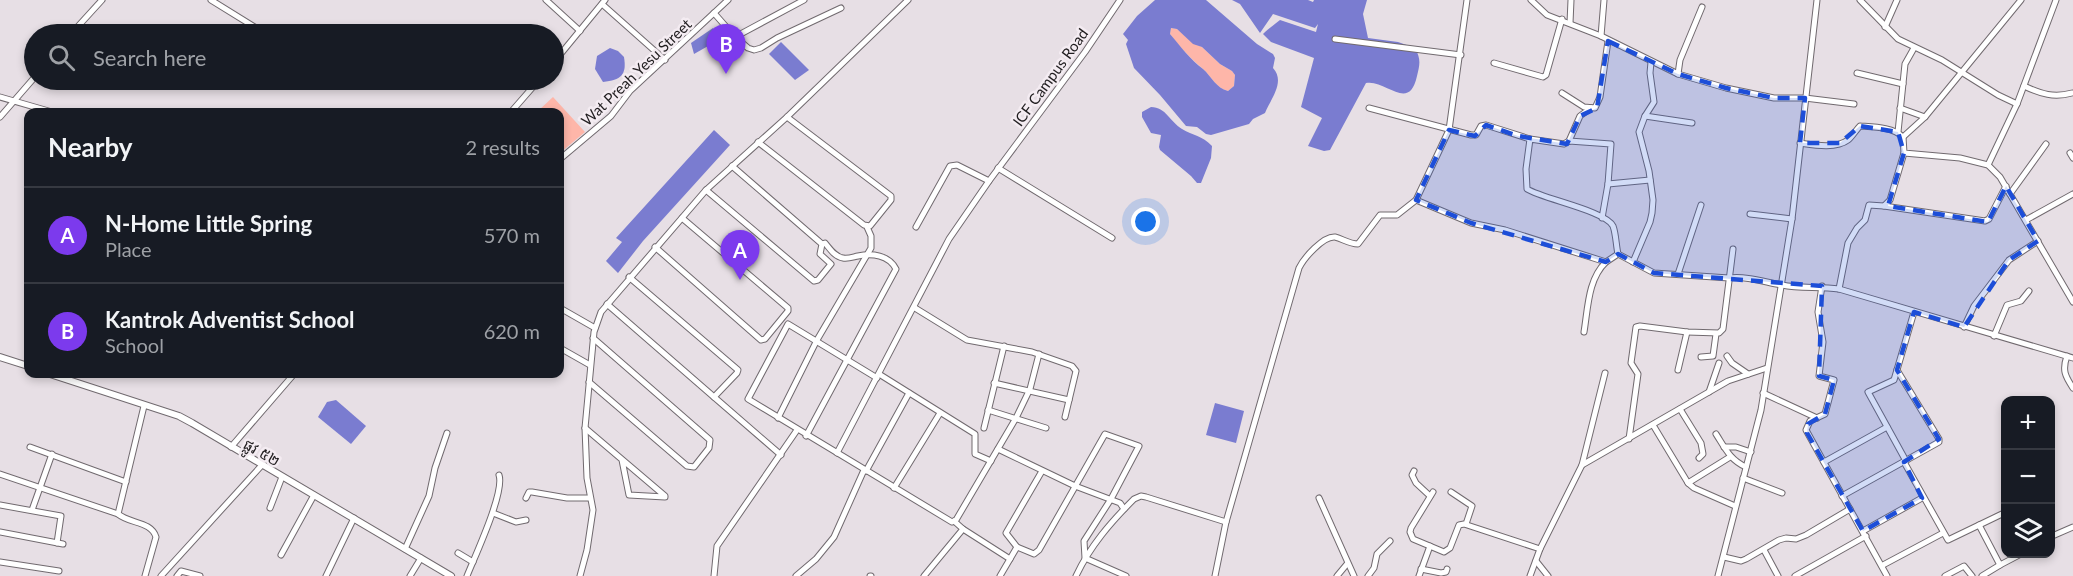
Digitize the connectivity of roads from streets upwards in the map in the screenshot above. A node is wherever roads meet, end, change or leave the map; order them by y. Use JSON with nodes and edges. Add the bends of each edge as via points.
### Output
{"nodes":[{"id":1,"x":102,"y":0,"type":"edge"},
{"id":2,"x":212,"y":0,"type":"edge"},
{"id":3,"x":546,"y":0,"type":"edge"},
{"id":4,"x":728,"y":0,"type":"edge"},
{"id":5,"x":804,"y":0,"type":"edge"},
{"id":6,"x":908,"y":0,"type":"edge"},
{"id":7,"x":1120,"y":0,"type":"edge"},
{"id":8,"x":1467,"y":0,"type":"edge"},
{"id":9,"x":1532,"y":0,"type":"edge"},
{"id":10,"x":1571,"y":0,"type":"edge"},
{"id":11,"x":1604,"y":0,"type":"edge"},
{"id":12,"x":1817,"y":0,"type":"edge"},
{"id":13,"x":1860,"y":0,"type":"edge"},
{"id":14,"x":1898,"y":0,"type":"edge"},
{"id":15,"x":2021,"y":0,"type":"edge"},
{"id":16,"x":2056,"y":0,"type":"edge"},
{"id":17,"x":603,"y":2,"type":"edge"},
{"id":18,"x":1702,"y":7,"type":"dead end"},
{"id":19,"x":841,"y":8,"type":"dead end"},
{"id":20,"x":714,"y":13,"type":"junction"},
{"id":21,"x":1562,"y":20,"type":"junction"},
{"id":22,"x":1570,"y":23,"type":"junction"},
{"id":23,"x":80,"y":24,"type":"edge"},
{"id":24,"x":250,"y":24,"type":"edge"},
{"id":25,"x":1885,"y":27,"type":"junction"},
{"id":26,"x":580,"y":31,"type":"junction"},
{"id":27,"x":1600,"y":36,"type":"junction"},
{"id":28,"x":735,"y":37,"type":"junction"},
{"id":29,"x":1335,"y":39,"type":"dead end"},
{"id":30,"x":1608,"y":41,"type":"junction"},
{"id":31,"x":1914,"y":48,"type":"junction"},
{"id":32,"x":564,"y":50,"type":"edge"},
{"id":33,"x":1461,"y":55,"type":"junction"},
{"id":34,"x":665,"y":60,"type":"junction"},
{"id":35,"x":1651,"y":62,"type":"junction"},
{"id":36,"x":1494,"y":63,"type":"dead end"},
{"id":37,"x":1960,"y":72,"type":"junction"},
{"id":38,"x":1857,"y":73,"type":"dead end"},
{"id":39,"x":1678,"y":74,"type":"junction"},
{"id":40,"x":1903,"y":84,"type":"junction"},
{"id":41,"x":2024,"y":86,"type":"junction"},
{"id":42,"x":24,"y":90,"type":"edge"},
{"id":43,"x":530,"y":90,"type":"edge"},
{"id":44,"x":1562,"y":93,"type":"dead end"},
{"id":45,"x":2072,"y":93,"type":"edge"},
{"id":46,"x":0,"y":97,"type":"edge"},
{"id":47,"x":1805,"y":98,"type":"junction"},
{"id":48,"x":14,"y":102,"type":"junction"},
{"id":49,"x":1854,"y":104,"type":"dead end"},
{"id":50,"x":2017,"y":104,"type":"junction"},
{"id":51,"x":37,"y":108,"type":"edge"},
{"id":52,"x":514,"y":108,"type":"edge"},
{"id":53,"x":1369,"y":108,"type":"dead end"},
{"id":54,"x":1591,"y":108,"type":"junction"},
{"id":55,"x":1900,"y":108,"type":"junction"},
{"id":56,"x":1645,"y":116,"type":"junction"},
{"id":57,"x":0,"y":117,"type":"edge"},
{"id":58,"x":787,"y":117,"type":"junction"},
{"id":59,"x":1925,"y":117,"type":"junction"},
{"id":60,"x":1692,"y":123,"type":"dead end"},
{"id":61,"x":1449,"y":130,"type":"junction"},
{"id":62,"x":1898,"y":132,"type":"junction"},
{"id":63,"x":1903,"y":137,"type":"junction"},
{"id":64,"x":1530,"y":139,"type":"junction"},
{"id":65,"x":1569,"y":141,"type":"junction"},
{"id":66,"x":758,"y":142,"type":"junction"},
{"id":67,"x":1800,"y":144,"type":"junction"},
{"id":68,"x":2046,"y":144,"type":"dead end"},
{"id":69,"x":1904,"y":153,"type":"junction"},
{"id":70,"x":564,"y":156,"type":"edge"},
{"id":71,"x":1988,"y":165,"type":"junction"},
{"id":72,"x":732,"y":166,"type":"junction"},
{"id":73,"x":998,"y":168,"type":"junction"},
{"id":74,"x":1650,"y":180,"type":"junction"},
{"id":75,"x":989,"y":181,"type":"junction"},
{"id":76,"x":1608,"y":184,"type":"junction"},
{"id":77,"x":2006,"y":186,"type":"junction"},
{"id":78,"x":706,"y":190,"type":"junction"},
{"id":79,"x":2010,"y":194,"type":"junction"},
{"id":80,"x":2073,"y":194,"type":"edge"},
{"id":81,"x":1416,"y":200,"type":"junction"},
{"id":82,"x":1701,"y":205,"type":"dead end"},
{"id":83,"x":1884,"y":206,"type":"junction"},
{"id":84,"x":1750,"y":213,"type":"dead end"},
{"id":85,"x":682,"y":218,"type":"junction"},
{"id":86,"x":1602,"y":218,"type":"junction"},
{"id":87,"x":1792,"y":219,"type":"junction"},
{"id":88,"x":2026,"y":220,"type":"junction"},
{"id":89,"x":867,"y":227,"type":"junction"},
{"id":90,"x":916,"y":227,"type":"dead end"},
{"id":91,"x":1112,"y":238,"type":"dead end"},
{"id":92,"x":2038,"y":241,"type":"junction"},
{"id":93,"x":822,"y":243,"type":"junction"},
{"id":94,"x":655,"y":247,"type":"junction"},
{"id":95,"x":1733,"y":249,"type":"dead end"},
{"id":96,"x":867,"y":254,"type":"junction"},
{"id":97,"x":1618,"y":254,"type":"junction"},
{"id":98,"x":1606,"y":262,"type":"junction"},
{"id":99,"x":1633,"y":262,"type":"junction"},
{"id":100,"x":1678,"y":274,"type":"junction"},
{"id":101,"x":629,"y":277,"type":"junction"},
{"id":102,"x":1729,"y":278,"type":"junction"},
{"id":103,"x":1783,"y":286,"type":"junction"},
{"id":104,"x":1822,"y":286,"type":"junction"},
{"id":105,"x":1839,"y":289,"type":"junction"},
{"id":106,"x":2029,"y":291,"type":"dead end"},
{"id":107,"x":2073,"y":302,"type":"edge"},
{"id":108,"x":607,"y":304,"type":"junction"},
{"id":109,"x":915,"y":308,"type":"junction"},
{"id":110,"x":564,"y":310,"type":"edge"},
{"id":111,"x":1914,"y":312,"type":"junction"},
{"id":112,"x":1965,"y":327,"type":"junction"},
{"id":113,"x":595,"y":328,"type":"junction"},
{"id":114,"x":1584,"y":332,"type":"dead end"},
{"id":115,"x":1687,"y":332,"type":"junction"},
{"id":116,"x":1716,"y":334,"type":"junction"},
{"id":117,"x":1994,"y":336,"type":"junction"},
{"id":118,"x":593,"y":338,"type":"junction"},
{"id":119,"x":818,"y":340,"type":"junction"},
{"id":120,"x":1004,"y":346,"type":"junction"},
{"id":121,"x":564,"y":350,"type":"edge"},
{"id":122,"x":1039,"y":354,"type":"junction"},
{"id":123,"x":1727,"y":356,"type":"dead end"},
{"id":124,"x":0,"y":357,"type":"edge"},
{"id":125,"x":1701,"y":357,"type":"dead end"},
{"id":126,"x":2070,"y":357,"type":"edge"},
{"id":127,"x":848,"y":359,"type":"junction"},
{"id":128,"x":1719,"y":363,"type":"dead end"},
{"id":129,"x":24,"y":365,"type":"edge"},
{"id":130,"x":590,"y":365,"type":"junction"},
{"id":131,"x":1767,"y":368,"type":"junction"},
{"id":132,"x":1678,"y":370,"type":"dead end"},
{"id":133,"x":1897,"y":370,"type":"junction"},
{"id":134,"x":1605,"y":373,"type":"dead end"},
{"id":135,"x":1748,"y":374,"type":"junction"},
{"id":136,"x":878,"y":376,"type":"junction"},
{"id":137,"x":62,"y":378,"type":"edge"},
{"id":138,"x":291,"y":378,"type":"edge"},
{"id":139,"x":589,"y":382,"type":"junction"},
{"id":140,"x":994,"y":383,"type":"junction"},
{"id":141,"x":2073,"y":388,"type":"edge"},
{"id":142,"x":1030,"y":389,"type":"junction"},
{"id":143,"x":1709,"y":392,"type":"junction"},
{"id":144,"x":909,"y":393,"type":"junction"},
{"id":145,"x":1763,"y":393,"type":"junction"},
{"id":146,"x":714,"y":397,"type":"junction"},
{"id":147,"x":1069,"y":400,"type":"junction"},
{"id":148,"x":144,"y":406,"type":"junction"},
{"id":149,"x":1680,"y":409,"type":"junction"},
{"id":150,"x":988,"y":410,"type":"junction"},
{"id":151,"x":940,"y":413,"type":"junction"},
{"id":152,"x":1065,"y":417,"type":"dead end"},
{"id":153,"x":778,"y":418,"type":"junction"},
{"id":154,"x":1016,"y":418,"type":"junction"},
{"id":155,"x":1817,"y":418,"type":"junction"},
{"id":156,"x":1653,"y":425,"type":"junction"},
{"id":157,"x":1887,"y":427,"type":"junction"},
{"id":158,"x":585,"y":428,"type":"junction"},
{"id":159,"x":984,"y":428,"type":"dead end"},
{"id":160,"x":1046,"y":428,"type":"dead end"},
{"id":161,"x":797,"y":430,"type":"junction"},
{"id":162,"x":447,"y":433,"type":"dead end"},
{"id":163,"x":1716,"y":434,"type":"dead end"},
{"id":164,"x":806,"y":436,"type":"junction"},
{"id":165,"x":1629,"y":439,"type":"junction"},
{"id":166,"x":30,"y":447,"type":"dead end"},
{"id":167,"x":231,"y":447,"type":"junction"},
{"id":168,"x":1724,"y":447,"type":"junction"},
{"id":169,"x":998,"y":449,"type":"junction"},
{"id":170,"x":1751,"y":452,"type":"junction"},
{"id":171,"x":837,"y":453,"type":"junction"},
{"id":172,"x":52,"y":454,"type":"junction"},
{"id":173,"x":781,"y":455,"type":"junction"},
{"id":174,"x":1730,"y":457,"type":"junction"},
{"id":175,"x":1699,"y":458,"type":"dead end"},
{"id":176,"x":622,"y":460,"type":"junction"},
{"id":177,"x":991,"y":461,"type":"junction"},
{"id":178,"x":1824,"y":462,"type":"junction"},
{"id":179,"x":1905,"y":462,"type":"junction"},
{"id":180,"x":262,"y":465,"type":"junction"},
{"id":181,"x":1582,"y":465,"type":"junction"},
{"id":182,"x":1746,"y":467,"type":"junction"},
{"id":183,"x":865,"y":471,"type":"junction"},
{"id":184,"x":1042,"y":471,"type":"junction"},
{"id":185,"x":1414,"y":471,"type":"dead end"},
{"id":186,"x":0,"y":474,"type":"edge"},
{"id":187,"x":499,"y":475,"type":"dead end"},
{"id":188,"x":282,"y":477,"type":"junction"},
{"id":189,"x":1743,"y":478,"type":"junction"},
{"id":190,"x":126,"y":482,"type":"junction"},
{"id":191,"x":1688,"y":483,"type":"junction"},
{"id":192,"x":1075,"y":486,"type":"junction"},
{"id":193,"x":40,"y":488,"type":"junction"},
{"id":194,"x":894,"y":488,"type":"junction"},
{"id":195,"x":1451,"y":492,"type":"dead end"},
{"id":196,"x":1782,"y":493,"type":"dead end"},
{"id":197,"x":314,"y":495,"type":"junction"},
{"id":198,"x":1842,"y":496,"type":"junction"},
{"id":199,"x":526,"y":498,"type":"dead end"},
{"id":200,"x":591,"y":498,"type":"junction"},
{"id":201,"x":1319,"y":498,"type":"dead end"},
{"id":202,"x":1922,"y":498,"type":"junction"},
{"id":203,"x":1111,"y":499,"type":"junction"},
{"id":204,"x":0,"y":505,"type":"edge"},
{"id":205,"x":1735,"y":506,"type":"junction"},
{"id":206,"x":270,"y":508,"type":"dead end"},
{"id":207,"x":1124,"y":508,"type":"junction"},
{"id":208,"x":1850,"y":509,"type":"junction"},
{"id":209,"x":32,"y":510,"type":"junction"},
{"id":210,"x":493,"y":513,"type":"junction"},
{"id":211,"x":118,"y":514,"type":"junction"},
{"id":212,"x":2001,"y":514,"type":"edge"},
{"id":213,"x":354,"y":519,"type":"junction"},
{"id":214,"x":526,"y":520,"type":"dead end"},
{"id":215,"x":954,"y":521,"type":"junction"},
{"id":216,"x":1226,"y":522,"type":"junction"},
{"id":217,"x":1466,"y":524,"type":"junction"},
{"id":218,"x":1979,"y":525,"type":"junction"},
{"id":219,"x":2073,"y":527,"type":"edge"},
{"id":220,"x":963,"y":529,"type":"junction"},
{"id":221,"x":0,"y":532,"type":"edge"},
{"id":222,"x":1944,"y":533,"type":"junction"},
{"id":223,"x":1864,"y":534,"type":"junction"},
{"id":224,"x":2055,"y":535,"type":"edge"},
{"id":225,"x":1390,"y":541,"type":"dead end"},
{"id":226,"x":1430,"y":546,"type":"junction"},
{"id":227,"x":1017,"y":547,"type":"junction"},
{"id":228,"x":405,"y":549,"type":"junction"},
{"id":229,"x":1540,"y":549,"type":"junction"},
{"id":230,"x":1764,"y":550,"type":"junction"},
{"id":231,"x":458,"y":553,"type":"dead end"},
{"id":232,"x":281,"y":555,"type":"dead end"},
{"id":233,"x":1724,"y":557,"type":"junction"},
{"id":234,"x":421,"y":558,"type":"junction"},
{"id":235,"x":1085,"y":558,"type":"junction"},
{"id":236,"x":2013,"y":558,"type":"edge"},
{"id":237,"x":1010,"y":560,"type":"junction"},
{"id":238,"x":1536,"y":561,"type":"junction"},
{"id":239,"x":0,"y":562,"type":"edge"},
{"id":240,"x":473,"y":562,"type":"junction"},
{"id":241,"x":1347,"y":564,"type":"junction"},
{"id":242,"x":1883,"y":565,"type":"junction"},
{"id":243,"x":2000,"y":565,"type":"junction"},
{"id":244,"x":1421,"y":569,"type":"junction"},
{"id":245,"x":1447,"y":569,"type":"dead end"},
{"id":246,"x":59,"y":571,"type":"dead end"},
{"id":247,"x":47,"y":573,"type":"edge"},
{"id":248,"x":145,"y":576,"type":"edge"},
{"id":249,"x":161,"y":576,"type":"edge"},
{"id":250,"x":177,"y":576,"type":"edge"},
{"id":251,"x":200,"y":576,"type":"edge"},
{"id":252,"x":326,"y":576,"type":"edge"},
{"id":253,"x":410,"y":576,"type":"edge"},
{"id":254,"x":451,"y":576,"type":"edge"},
{"id":255,"x":467,"y":576,"type":"edge"},
{"id":256,"x":580,"y":576,"type":"edge"},
{"id":257,"x":714,"y":576,"type":"edge"},
{"id":258,"x":796,"y":576,"type":"edge"},
{"id":259,"x":924,"y":576,"type":"edge"},
{"id":260,"x":1000,"y":576,"type":"edge"},
{"id":261,"x":1076,"y":576,"type":"edge"},
{"id":262,"x":1126,"y":576,"type":"edge"},
{"id":263,"x":1215,"y":576,"type":"edge"},
{"id":264,"x":1337,"y":576,"type":"edge"},
{"id":265,"x":1354,"y":576,"type":"edge"},
{"id":266,"x":1368,"y":576,"type":"edge"},
{"id":267,"x":1419,"y":576,"type":"edge"},
{"id":268,"x":1530,"y":576,"type":"edge"},
{"id":269,"x":1548,"y":576,"type":"edge"},
{"id":270,"x":1718,"y":576,"type":"edge"},
{"id":271,"x":1778,"y":576,"type":"edge"},
{"id":272,"x":1795,"y":576,"type":"edge"},
{"id":273,"x":1887,"y":576,"type":"edge"},
{"id":274,"x":1946,"y":576,"type":"edge"},
{"id":275,"x":1972,"y":576,"type":"edge"},
{"id":276,"x":1983,"y":576,"type":"edge"}],
"edges":[{"from":1,"to":23,"type":"street"},
{"from":2,"to":24,"type":"street"},
{"from":3,"to":26,"type":"street"},
{"from":4,"to":20,"type":"street","name":"Wat Preah Yesu Street"},
{"from":5,"to":28,"type":"street"},
{"from":6,"to":58,"type":"street"},
{"from":7,"to":73,"type":"street","name":"ICF Campus Road"},
{"from":8,"to":33,"type":"street"},
{"from":9,"to":21,"type":"street","via":[[1542,12]]},
{"from":10,"to":22,"type":"street"},
{"from":11,"to":27,"type":"street"},
{"from":12,"to":47,"type":"street"},
{"from":13,"to":25,"type":"street"},
{"from":14,"to":25,"type":"street"},
{"from":15,"to":37,"type":"street"},
{"from":16,"to":41,"type":"street"},
{"from":17,"to":26,"type":"street"},
{"from":17,"to":34,"type":"street"},
{"from":18,"to":39,"type":"street"},
{"from":19,"to":28,"type":"street","via":[[754,50]]},
{"from":20,"to":28,"type":"street"},
{"from":20,"to":34,"type":"street","name":"Wat Preah Yesu Street"},
{"from":21,"to":22,"type":"street"},
{"from":21,"to":36,"type":"street","via":[[1543,77]]},
{"from":22,"to":27,"type":"street"},
{"from":25,"to":31,"type":"street"},
{"from":26,"to":32,"type":"street"},
{"from":27,"to":30,"type":"street"},
{"from":29,"to":33,"type":"street"},
{"from":30,"to":35,"type":"street"},
{"from":30,"to":54,"type":"street","via":[[1600,98],[1596,108]]},
{"from":31,"to":37,"type":"street"},
{"from":31,"to":40,"type":"street","via":[[1905,64]]},
{"from":33,"to":61,"type":"street"},
{"from":34,"to":70,"type":"street","name":"Wat Preah Yesu Street","via":[[630,91],[611,116]]},
{"from":35,"to":39,"type":"street"},
{"from":35,"to":56,"type":"street","via":[[1654,100]]},
{"from":37,"to":50,"type":"street"},
{"from":37,"to":59,"type":"street"},
{"from":38,"to":40,"type":"street"},
{"from":39,"to":47,"type":"street","via":[[1763,96]]},
{"from":40,"to":55,"type":"street"},
{"from":41,"to":45,"type":"street","via":[[2052,96]]},
{"from":41,"to":50,"type":"street"},
{"from":42,"to":48,"type":"street"},
{"from":43,"to":52,"type":"street"},
{"from":44,"to":54,"type":"street"},
{"from":46,"to":48,"type":"street"},
{"from":47,"to":49,"type":"street"},
{"from":47,"to":67,"type":"street"},
{"from":48,"to":51,"type":"street"},
{"from":48,"to":57,"type":"street"},
{"from":50,"to":71,"type":"street"},
{"from":53,"to":61,"type":"street"},
{"from":54,"to":65,"type":"street","via":[[1580,116]]},
{"from":55,"to":59,"type":"street"},
{"from":55,"to":62,"type":"street"},
{"from":56,"to":60,"type":"street"},
{"from":56,"to":74,"type":"street","via":[[1639,132]]},
{"from":58,"to":66,"type":"street"},
{"from":58,"to":89,"type":"street","via":[[891,196]]},
{"from":59,"to":63,"type":"street"},
{"from":61,"to":64,"type":"street","via":[[1476,135],[1486,125]]},
{"from":61,"to":81,"type":"street"},
{"from":62,"to":63,"type":"street"},
{"from":62,"to":67,"type":"street","via":[[1860,126],[1847,141]]},
{"from":63,"to":69,"type":"street"},
{"from":64,"to":65,"type":"street","via":[[1564,144]]},
{"from":64,"to":86,"type":"street","via":[[1527,189]]},
{"from":65,"to":76,"type":"street","via":[[1611,144]]},
{"from":66,"to":72,"type":"street"},
{"from":66,"to":89,"type":"street"},
{"from":67,"to":87,"type":"street"},
{"from":68,"to":79,"type":"street"},
{"from":69,"to":71,"type":"street"},
{"from":69,"to":83,"type":"street","via":[[1890,200]]},
{"from":71,"to":77,"type":"street"},
{"from":72,"to":78,"type":"street"},
{"from":72,"to":93,"type":"street"},
{"from":73,"to":75,"type":"street","name":"ICF Campus Road"},
{"from":73,"to":91,"type":"street"},
{"from":74,"to":76,"type":"street"},
{"from":74,"to":99,"type":"street","via":[[1651,217]]},
{"from":75,"to":90,"type":"street","via":[[953,164]]},
{"from":75,"to":109,"type":"street","name":"ICF Campus Road","via":[[949,239]]},
{"from":76,"to":86,"type":"street"},
{"from":77,"to":79,"type":"street"},
{"from":77,"to":83,"type":"street","via":[[1985,221]]},
{"from":78,"to":85,"type":"street"},
{"from":78,"to":93,"type":"street","via":[[815,281],[831,264],[820,254]]},
{"from":79,"to":88,"type":"street"},
{"from":80,"to":88,"type":"street"},
{"from":81,"to":98,"type":"street","via":[[1471,223]]},
{"from":81,"to":216,"type":"street","via":[[1397,215],[1380,215],[1358,244],[1327,238],[1302,261]]},
{"from":82,"to":100,"type":"street"},
{"from":83,"to":105,"type":"street","via":[[1871,204],[1865,220],[1850,238]]},
{"from":84,"to":87,"type":"street"},
{"from":85,"to":94,"type":"street"},
{"from":85,"to":94,"type":"street","via":[[788,308],[765,339],[761,340]]},
{"from":86,"to":97,"type":"street","via":[[1612,225]]},
{"from":87,"to":103,"type":"street"},
{"from":88,"to":92,"type":"street"},
{"from":89,"to":96,"type":"street","via":[[871,243]]},
{"from":92,"to":107,"type":"street"},
{"from":92,"to":112,"type":"street","via":[[2008,260],[1974,306]]},
{"from":93,"to":96,"type":"street","via":[[844,258]]},
{"from":94,"to":101,"type":"street"},
{"from":95,"to":102,"type":"street"},
{"from":96,"to":119,"type":"street"},
{"from":96,"to":127,"type":"street","via":[[882,257],[895,266],[896,272]]},
{"from":97,"to":98,"type":"street"},
{"from":97,"to":99,"type":"street"},
{"from":98,"to":114,"type":"street","via":[[1593,280]]},
{"from":99,"to":100,"type":"street","via":[[1654,273]]},
{"from":100,"to":102,"type":"street"},
{"from":101,"to":108,"type":"street"},
{"from":101,"to":146,"type":"street","via":[[738,370]]},
{"from":102,"to":103,"type":"street"},
{"from":102,"to":116,"type":"street","via":[[1723,329]]},
{"from":103,"to":104,"type":"street"},
{"from":103,"to":131,"type":"street"},
{"from":104,"to":105,"type":"street"},
{"from":104,"to":155,"type":"street","via":[[1818,312],[1823,342],[1819,376],[1834,380],[1825,414]]},
{"from":105,"to":111,"type":"street"},
{"from":106,"to":117,"type":"street","via":[[2021,301],[2007,304]]},
{"from":108,"to":113,"type":"street"},
{"from":108,"to":146,"type":"street"},
{"from":109,"to":120,"type":"street","via":[[967,340]]},
{"from":109,"to":136,"type":"street","name":"ICF Campus Road"},
{"from":110,"to":113,"type":"street"},
{"from":111,"to":112,"type":"street"},
{"from":111,"to":133,"type":"street"},
{"from":112,"to":117,"type":"street"},
{"from":113,"to":118,"type":"street"},
{"from":115,"to":116,"type":"street"},
{"from":115,"to":132,"type":"street"},
{"from":115,"to":165,"type":"street","via":[[1636,327],[1632,363],[1638,374]]},
{"from":116,"to":125,"type":"street","via":[[1713,356]]},
{"from":117,"to":126,"type":"street"},
{"from":118,"to":130,"type":"street"},
{"from":118,"to":139,"type":"street","via":[[710,440],[709,448],[694,467],[687,466]]},
{"from":119,"to":127,"type":"street"},
{"from":119,"to":153,"type":"street"},
{"from":119,"to":153,"type":"street","via":[[788,324],[748,396],[749,401]]},
{"from":120,"to":122,"type":"street"},
{"from":120,"to":140,"type":"street"},
{"from":121,"to":130,"type":"street"},
{"from":122,"to":142,"type":"street"},
{"from":122,"to":147,"type":"street","via":[[1075,368]]},
{"from":123,"to":135,"type":"street"},
{"from":124,"to":129,"type":"street"},
{"from":126,"to":141,"type":"street","via":[[2063,372]]},
{"from":127,"to":136,"type":"street"},
{"from":127,"to":164,"type":"street"},
{"from":128,"to":143,"type":"street"},
{"from":130,"to":139,"type":"street"},
{"from":131,"to":135,"type":"street"},
{"from":131,"to":145,"type":"street"},
{"from":133,"to":157,"type":"street","via":[[1894,380],[1868,392]]},
{"from":133,"to":179,"type":"street","via":[[1939,439]]},
{"from":134,"to":181,"type":"street"},
{"from":135,"to":143,"type":"street"},
{"from":136,"to":144,"type":"street"},
{"from":136,"to":171,"type":"street","name":"ICF Campus Road"},
{"from":137,"to":148,"type":"street","name":"ផ្លូវ ៥២"},
{"from":138,"to":167,"type":"street"},
{"from":139,"to":158,"type":"street"},
{"from":140,"to":142,"type":"street"},
{"from":140,"to":150,"type":"street"},
{"from":142,"to":147,"type":"street"},
{"from":142,"to":154,"type":"street"},
{"from":143,"to":149,"type":"street"},
{"from":144,"to":151,"type":"street"},
{"from":144,"to":183,"type":"street"},
{"from":145,"to":155,"type":"street"},
{"from":145,"to":170,"type":"street"},
{"from":146,"to":173,"type":"street"},
{"from":147,"to":152,"type":"street"},
{"from":148,"to":167,"type":"street","name":"ផ្លូវ ៥២","via":[[179,416]]},
{"from":148,"to":190,"type":"street"},
{"from":149,"to":156,"type":"street"},
{"from":149,"to":175,"type":"street","via":[[1701,443],[1703,454]]},
{"from":150,"to":154,"type":"street"},
{"from":150,"to":159,"type":"street"},
{"from":151,"to":177,"type":"street","via":[[975,435],[975,454]]},
{"from":151,"to":194,"type":"street"},
{"from":153,"to":161,"type":"street"},
{"from":154,"to":160,"type":"street"},
{"from":154,"to":169,"type":"street"},
{"from":155,"to":178,"type":"street","via":[[1806,430]]},
{"from":156,"to":165,"type":"street"},
{"from":156,"to":191,"type":"street"},
{"from":157,"to":178,"type":"street"},
{"from":157,"to":179,"type":"street"},
{"from":158,"to":176,"type":"street"},
{"from":158,"to":200,"type":"street"},
{"from":161,"to":164,"type":"street"},
{"from":161,"to":173,"type":"street"},
{"from":162,"to":228,"type":"street","via":[[429,496]]},
{"from":163,"to":168,"type":"street"},
{"from":164,"to":171,"type":"street"},
{"from":165,"to":181,"type":"street"},
{"from":166,"to":172,"type":"street"},
{"from":167,"to":180,"type":"street","name":"ផ្លូវ ៥២"},
{"from":168,"to":170,"type":"street"},
{"from":168,"to":174,"type":"street"},
{"from":169,"to":177,"type":"street"},
{"from":169,"to":184,"type":"street"},
{"from":170,"to":182,"type":"street"},
{"from":171,"to":183,"type":"street"},
{"from":172,"to":190,"type":"street"},
{"from":172,"to":193,"type":"street"},
{"from":173,"to":257,"type":"street","via":[[717,545]]},
{"from":174,"to":182,"type":"street"},
{"from":174,"to":191,"type":"street"},
{"from":176,"to":176,"type":"street","via":[[665,496],[665,497],[629,495]]},
{"from":177,"to":215,"type":"street"},
{"from":178,"to":198,"type":"street"},
{"from":179,"to":198,"type":"street"},
{"from":179,"to":202,"type":"street"},
{"from":180,"to":188,"type":"street","name":"ផ្លូវ ៥២"},
{"from":180,"to":249,"type":"street"},
{"from":181,"to":229,"type":"street"},
{"from":182,"to":189,"type":"street"},
{"from":183,"to":194,"type":"street"},
{"from":183,"to":258,"type":"street","via":[[834,537]]},
{"from":184,"to":192,"type":"street"},
{"from":184,"to":227,"type":"street","via":[[1006,533]]},
{"from":185,"to":226,"type":"street","via":[[1413,479],[1431,494],[1410,532],[1413,539]]},
{"from":186,"to":193,"type":"street"},
{"from":187,"to":210,"type":"street","via":[[501,487]]},
{"from":188,"to":197,"type":"street","name":"ផ្លូវ ៥២"},
{"from":188,"to":206,"type":"street"},
{"from":189,"to":196,"type":"street"},
{"from":189,"to":205,"type":"street"},
{"from":190,"to":211,"type":"street"},
{"from":191,"to":205,"type":"street"},
{"from":192,"to":203,"type":"street"},
{"from":192,"to":203,"type":"street","via":[[1105,435],[1139,446]]},
{"from":192,"to":227,"type":"street","via":[[1037,553]]},
{"from":193,"to":209,"type":"street"},
{"from":193,"to":211,"type":"street"},
{"from":194,"to":215,"type":"street"},
{"from":195,"to":217,"type":"street","via":[[1472,506]]},
{"from":197,"to":213,"type":"street","name":"ផ្លូវ ៥២"},
{"from":197,"to":232,"type":"street"},
{"from":198,"to":208,"type":"street"},
{"from":199,"to":200,"type":"street","via":[[531,492]]},
{"from":200,"to":256,"type":"street","via":[[593,510]]},
{"from":201,"to":241,"type":"street"},
{"from":202,"to":222,"type":"street"},
{"from":202,"to":223,"type":"street"},
{"from":203,"to":207,"type":"street"},
{"from":203,"to":235,"type":"street","via":[[1084,541]]},
{"from":204,"to":209,"type":"street"},
{"from":205,"to":233,"type":"street"},
{"from":207,"to":216,"type":"street","via":[[1141,496]]},
{"from":207,"to":235,"type":"street"},
{"from":208,"to":223,"type":"street"},
{"from":208,"to":230,"type":"street","via":[[1806,536],[1779,540]]},
{"from":209,"to":221,"type":"street","via":[[61,516],[60,543]]},
{"from":210,"to":214,"type":"street","via":[[516,522]]},
{"from":210,"to":240,"type":"street"},
{"from":211,"to":248,"type":"street","via":[[154,531],[156,537]]},
{"from":212,"to":218,"type":"street"},
{"from":213,"to":228,"type":"street","name":"ផ្លូវ ៥២"},
{"from":213,"to":252,"type":"street"},
{"from":215,"to":220,"type":"street"},
{"from":216,"to":263,"type":"street"},
{"from":217,"to":226,"type":"street","via":[[1459,525],[1447,551]]},
{"from":217,"to":229,"type":"street"},
{"from":218,"to":222,"type":"street","via":[[1950,540]]},
{"from":218,"to":243,"type":"street"},
{"from":219,"to":224,"type":"street"},
{"from":220,"to":237,"type":"street"},
{"from":220,"to":259,"type":"street"},
{"from":222,"to":242,"type":"street"},
{"from":223,"to":242,"type":"street"},
{"from":223,"to":272,"type":"street"},
{"from":225,"to":266,"type":"street","via":[[1377,554],[1373,572]]},
{"from":226,"to":244,"type":"street"},
{"from":227,"to":237,"type":"street"},
{"from":228,"to":234,"type":"street","name":"ផ្លូវ ៥២"},
{"from":229,"to":238,"type":"street"},
{"from":230,"to":233,"type":"street","via":[[1741,561]]},
{"from":230,"to":271,"type":"street"},
{"from":231,"to":240,"type":"street"},
{"from":233,"to":270,"type":"street"},
{"from":234,"to":253,"type":"street"},
{"from":234,"to":254,"type":"street","name":"ផ្លូវ ៥២"},
{"from":235,"to":261,"type":"street"},
{"from":235,"to":262,"type":"street"},
{"from":236,"to":243,"type":"street"},
{"from":237,"to":260,"type":"street"},
{"from":238,"to":268,"type":"street"},
{"from":238,"to":269,"type":"street"},
{"from":239,"to":247,"type":"street"},
{"from":240,"to":255,"type":"street"},
{"from":241,"to":264,"type":"street"},
{"from":241,"to":265,"type":"street"},
{"from":242,"to":273,"type":"street"},
{"from":243,"to":276,"type":"street"},
{"from":244,"to":245,"type":"street","via":[[1441,573]]},
{"from":244,"to":267,"type":"street"},
{"from":246,"to":247,"type":"street"},
{"from":250,"to":251,"type":"street","via":[[185,571]]},
{"from":274,"to":275,"type":"street","via":[[1964,566]]}]}
